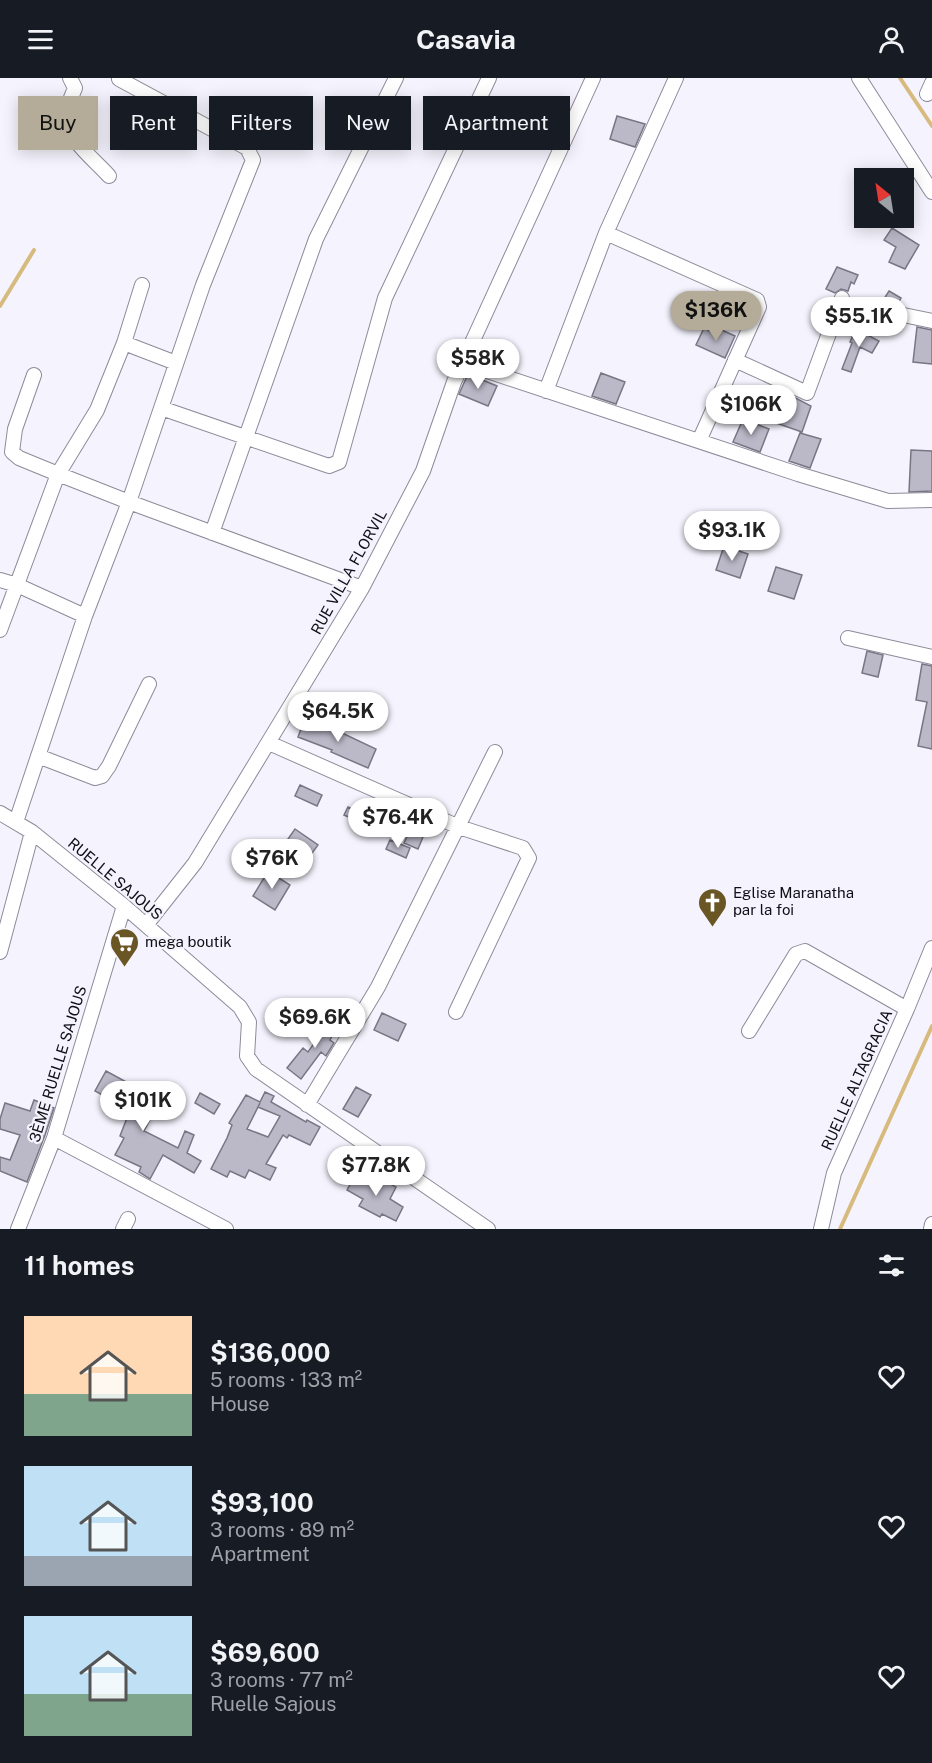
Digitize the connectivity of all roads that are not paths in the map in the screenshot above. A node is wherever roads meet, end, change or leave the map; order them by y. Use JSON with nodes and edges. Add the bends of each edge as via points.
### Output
{"nodes":[{"id":1,"x":70,"y":78,"type":"edge"},
{"id":2,"x":396,"y":78,"type":"edge"},
{"id":3,"x":489,"y":78,"type":"edge"},
{"id":4,"x":593,"y":78,"type":"edge"},
{"id":5,"x":676,"y":78,"type":"edge"},
{"id":6,"x":859,"y":78,"type":"edge"},
{"id":7,"x":119,"y":79,"type":"edge"},
{"id":8,"x":109,"y":176,"type":"dead end"},
{"id":9,"x":932,"y":192,"type":"edge"},
{"id":10,"x":606,"y":233,"type":"junction"},
{"id":11,"x":142,"y":285,"type":"dead end"},
{"id":12,"x":842,"y":298,"type":"dead end"},
{"id":13,"x":884,"y":311,"type":"dead end"},
{"id":14,"x":932,"y":321,"type":"edge"},
{"id":15,"x":124,"y":343,"type":"junction"},
{"id":16,"x":735,"y":360,"type":"junction"},
{"id":17,"x":176,"y":363,"type":"junction"},
{"id":18,"x":463,"y":363,"type":"junction"},
{"id":19,"x":34,"y":375,"type":"dead end"},
{"id":20,"x":546,"y":391,"type":"junction"},
{"id":21,"x":161,"y":408,"type":"junction"},
{"id":22,"x":246,"y":436,"type":"junction"},
{"id":23,"x":699,"y":441,"type":"junction"},
{"id":24,"x":58,"y":474,"type":"junction"},
{"id":25,"x":932,"y":500,"type":"edge"},
{"id":26,"x":129,"y":502,"type":"junction"},
{"id":27,"x":212,"y":532,"type":"junction"},
{"id":28,"x":0,"y":580,"type":"edge"},
{"id":29,"x":17,"y":585,"type":"junction"},
{"id":30,"x":362,"y":588,"type":"junction"},
{"id":31,"x":85,"y":616,"type":"junction"},
{"id":32,"x":0,"y":630,"type":"edge"},
{"id":33,"x":848,"y":638,"type":"dead end"},
{"id":34,"x":932,"y":657,"type":"edge"},
{"id":35,"x":149,"y":684,"type":"dead end"},
{"id":36,"x":268,"y":743,"type":"junction"},
{"id":37,"x":495,"y":752,"type":"dead end"},
{"id":38,"x":38,"y":756,"type":"junction"},
{"id":39,"x":0,"y":813,"type":"edge"},
{"id":40,"x":16,"y":822,"type":"junction"},
{"id":41,"x":459,"y":827,"type":"junction"},
{"id":42,"x":32,"y":832,"type":"junction"},
{"id":43,"x":124,"y":906,"type":"junction"},
{"id":44,"x":146,"y":925,"type":"junction"},
{"id":45,"x":932,"y":948,"type":"edge"},
{"id":46,"x":0,"y":952,"type":"edge"},
{"id":47,"x":907,"y":1009,"type":"junction"},
{"id":48,"x":456,"y":1012,"type":"dead end"},
{"id":49,"x":749,"y":1031,"type":"dead end"},
{"id":50,"x":307,"y":1105,"type":"junction"},
{"id":51,"x":54,"y":1138,"type":"junction"},
{"id":52,"x":932,"y":1224,"type":"edge"},
{"id":53,"x":18,"y":1229,"type":"edge"},
{"id":54,"x":226,"y":1229,"type":"edge"},
{"id":55,"x":488,"y":1229,"type":"edge"},
{"id":56,"x":820,"y":1229,"type":"edge"},
{"id":57,"x":931,"y":1229,"type":"edge"}],
"edges":[{"from":1,"to":8,"type":"street","via":[[75,88],[66,112],[69,130]]},
{"from":2,"to":22,"type":"street","via":[[316,239]]},
{"from":3,"to":22,"type":"street","via":[[385,298],[339,462],[329,466]]},
{"from":4,"to":18,"type":"street","name":"RUE VILLA FLORVIL"},
{"from":5,"to":10,"type":"street"},
{"from":6,"to":9,"type":"street"},
{"from":7,"to":17,"type":"street","via":[[247,148],[252,155]]},
{"from":10,"to":16,"type":"street","via":[[757,300],[759,307]]},
{"from":10,"to":20,"type":"street"},
{"from":11,"to":15,"type":"street"},
{"from":12,"to":16,"type":"street","via":[[807,393]]},
{"from":13,"to":14,"type":"street"},
{"from":15,"to":17,"type":"street"},
{"from":15,"to":24,"type":"street","via":[[97,410]]},
{"from":16,"to":23,"type":"street"},
{"from":17,"to":21,"type":"street"},
{"from":18,"to":20,"type":"street"},
{"from":18,"to":30,"type":"street","name":"RUE VILLA FLORVIL","via":[[423,471]]},
{"from":19,"to":24,"type":"street","via":[[15,429],[12,452]]},
{"from":20,"to":23,"type":"street"},
{"from":21,"to":22,"type":"street"},
{"from":21,"to":26,"type":"street"},
{"from":22,"to":27,"type":"street"},
{"from":23,"to":25,"type":"street","via":[[888,501]]},
{"from":24,"to":26,"type":"street"},
{"from":24,"to":29,"type":"street"},
{"from":26,"to":27,"type":"street"},
{"from":26,"to":31,"type":"street"},
{"from":27,"to":30,"type":"street"},
{"from":28,"to":29,"type":"street"},
{"from":29,"to":31,"type":"street"},
{"from":29,"to":32,"type":"street"},
{"from":30,"to":36,"type":"street","name":"RUE VILLA FLORVIL"},
{"from":31,"to":38,"type":"street"},
{"from":33,"to":34,"type":"street"},
{"from":35,"to":38,"type":"street","via":[[102,776],[95,778]]},
{"from":36,"to":41,"type":"street"},
{"from":36,"to":44,"type":"street","name":"RUE VILLA FLORVIL","via":[[195,863]]},
{"from":37,"to":41,"type":"street"},
{"from":38,"to":40,"type":"street"},
{"from":39,"to":40,"type":"street","name":"RUELLE SAJOUS"},
{"from":40,"to":42,"type":"street","name":"RUELLE SAJOUS"},
{"from":41,"to":48,"type":"street","via":[[523,848],[529,858]]},
{"from":41,"to":50,"type":"street","via":[[378,987]]},
{"from":42,"to":43,"type":"street","name":"RUELLE SAJOUS"},
{"from":42,"to":46,"type":"street"},
{"from":43,"to":44,"type":"street","name":"RUELLE SAJOUS"},
{"from":43,"to":51,"type":"street","name":"3ÈME RUELLE SAJOUS"},
{"from":44,"to":50,"type":"street","name":"RUELLE SAJOUS","via":[[240,1007],[249,1022],[249,1062]]},
{"from":45,"to":47,"type":"street","name":"RUELLE ALTAGRACIA"},
{"from":47,"to":49,"type":"street","via":[[805,951],[796,954]]},
{"from":47,"to":56,"type":"street","name":"RUELLE ALTAGRACIA","via":[[834,1173]]},
{"from":50,"to":55,"type":"street","name":"RUELLE SAJOUS"},
{"from":51,"to":53,"type":"street","name":"3ÈME RUELLE SAJOUS"},
{"from":51,"to":54,"type":"street"},
{"from":52,"to":57,"type":"street"}]}
